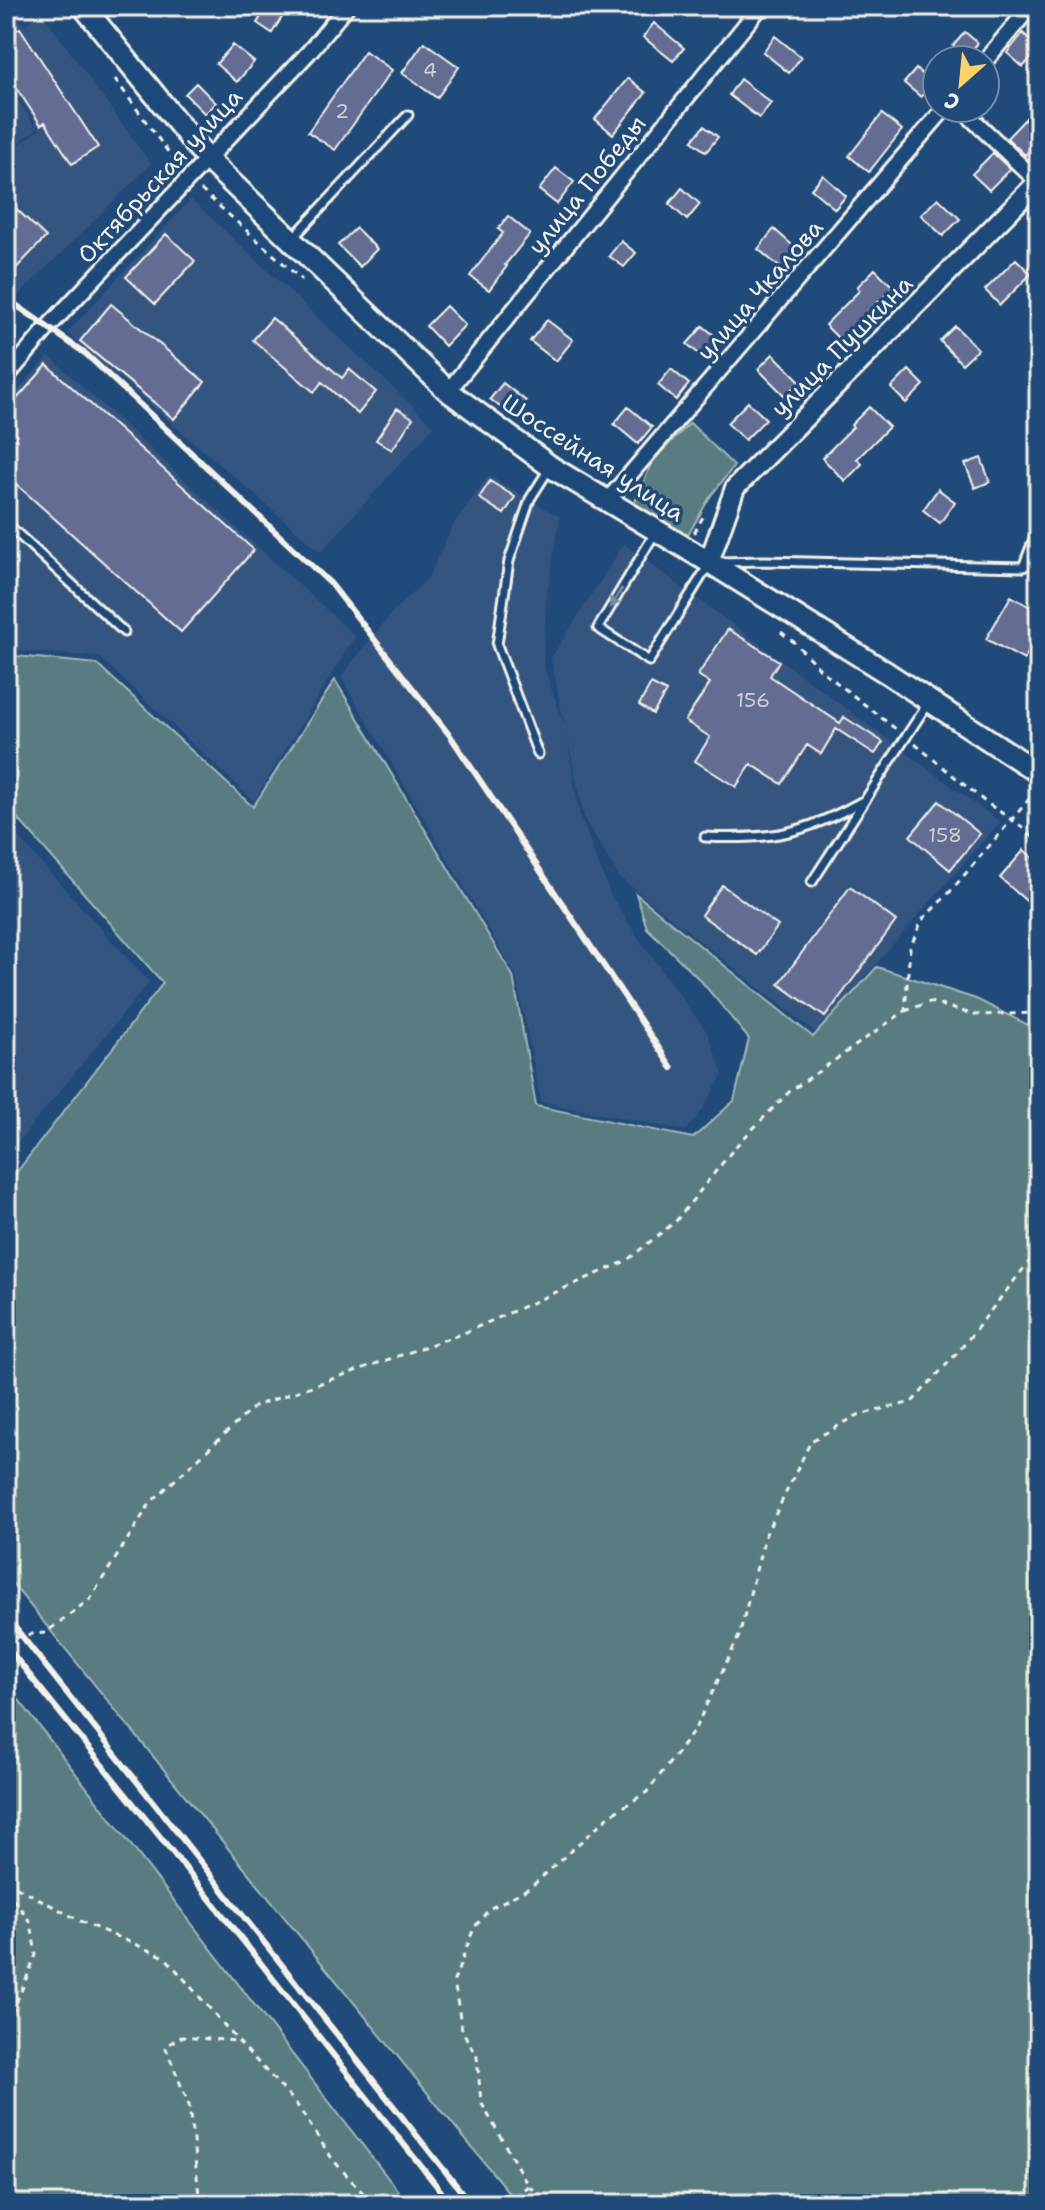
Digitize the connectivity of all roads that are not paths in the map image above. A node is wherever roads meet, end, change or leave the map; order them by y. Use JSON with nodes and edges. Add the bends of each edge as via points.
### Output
{"nodes":[{"id":1,"x":18,"y":6,"type":"edge"},
{"id":2,"x":83,"y":6,"type":"edge"},
{"id":3,"x":347,"y":6,"type":"edge"},
{"id":4,"x":761,"y":6,"type":"edge"},
{"id":5,"x":1031,"y":6,"type":"edge"},
{"id":6,"x":6,"y":15,"type":"edge"},
{"id":7,"x":999,"y":44,"type":"edge"},
{"id":8,"x":408,"y":115,"type":"dead end"},
{"id":9,"x":931,"y":124,"type":"edge"},
{"id":10,"x":978,"y":124,"type":"edge"},
{"id":11,"x":207,"y":159,"type":"junction"},
{"id":12,"x":1038,"y":181,"type":"edge"},
{"id":13,"x":291,"y":240,"type":"junction"},
{"id":14,"x":6,"y":377,"type":"edge"},
{"id":15,"x":448,"y":391,"type":"junction"},
{"id":16,"x":551,"y":467,"type":"junction"},
{"id":17,"x":607,"y":501,"type":"junction"},
{"id":18,"x":6,"y":523,"type":"edge"},
{"id":19,"x":1039,"y":526,"type":"edge"},
{"id":20,"x":657,"y":531,"type":"junction"},
{"id":21,"x":1039,"y":561,"type":"edge"},
{"id":22,"x":709,"y":562,"type":"junction"},
{"id":23,"x":1023,"y":567,"type":"junction"},
{"id":24,"x":124,"y":632,"type":"dead end"},
{"id":25,"x":929,"y":700,"type":"junction"},
{"id":26,"x":538,"y":754,"type":"dead end"},
{"id":27,"x":1039,"y":773,"type":"edge"},
{"id":28,"x":863,"y":801,"type":"junction"},
{"id":29,"x":705,"y":837,"type":"dead end"},
{"id":30,"x":812,"y":882,"type":"dead end"}],
"edges":[{"from":1,"to":6,"type":"lane"},
{"from":2,"to":11,"type":"main road","name":"Шоссейная улица"},
{"from":3,"to":11,"type":"street","name":"Октябрьская улица"},
{"from":4,"to":15,"type":"street","name":"улица Победы"},
{"from":5,"to":7,"type":"street"},
{"from":8,"to":13,"type":"lane"},
{"from":9,"to":17,"type":"street","name":"улица Чкалова"},
{"from":10,"to":12,"type":"street"},
{"from":11,"to":13,"type":"main road","name":"Шоссейная улица"},
{"from":11,"to":14,"type":"street","name":"Октябрьская улица"},
{"from":12,"to":22,"type":"street","name":"улица Пушкина","via":[[735,488]]},
{"from":13,"to":15,"type":"main road","name":"Шоссейная улица"},
{"from":15,"to":16,"type":"main road","name":"Шоссейная улица"},
{"from":16,"to":17,"type":"main road","name":"Шоссейная улица"},
{"from":16,"to":26,"type":"lane","via":[[530,499],[509,561],[497,645]]},
{"from":17,"to":20,"type":"main road","name":"Шоссейная улица"},
{"from":18,"to":24,"type":"lane"},
{"from":19,"to":23,"type":"lane"},
{"from":20,"to":22,"type":"main road","name":"Шоссейная улица"},
{"from":20,"to":22,"type":"lane","one_way":true,"via":[[598,628],[649,661]]},
{"from":21,"to":23,"type":"lane"},
{"from":22,"to":23,"type":"lane"},
{"from":22,"to":25,"type":"main road","name":"Шоссейная улица"},
{"from":25,"to":27,"type":"main road","name":"Шоссейная улица"},
{"from":25,"to":28,"type":"lane"},
{"from":28,"to":29,"type":"lane","via":[[827,821],[787,834]]},
{"from":28,"to":30,"type":"lane"}]}
